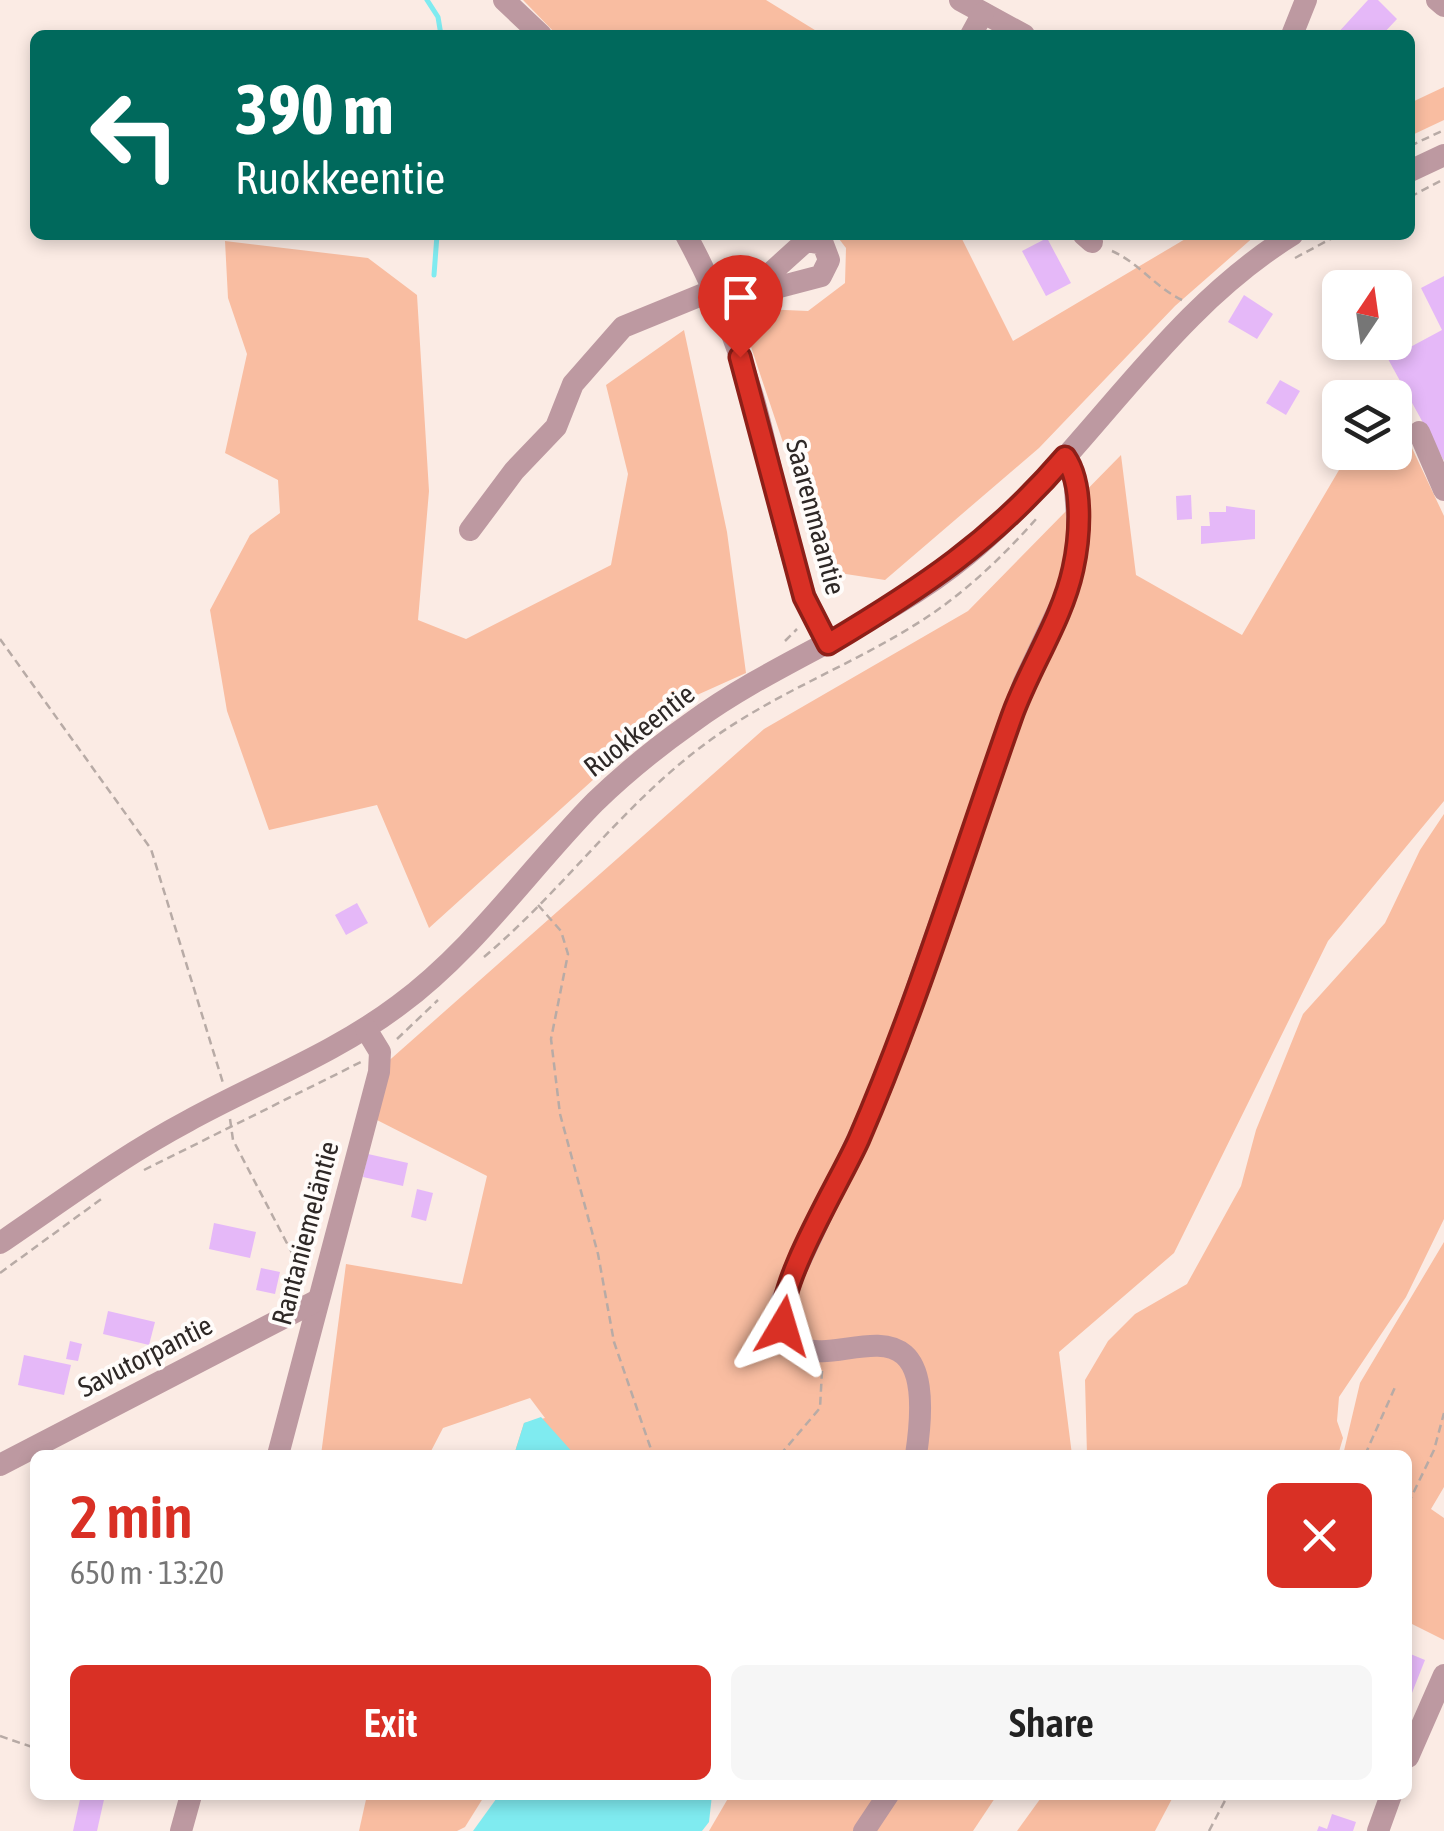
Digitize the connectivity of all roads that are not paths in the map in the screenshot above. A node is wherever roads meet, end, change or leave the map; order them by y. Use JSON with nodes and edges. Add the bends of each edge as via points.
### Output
{"nodes":[{"id":1,"x":504,"y":0,"type":"edge"},
{"id":2,"x":960,"y":0,"type":"edge"},
{"id":3,"x":1306,"y":0,"type":"edge"},
{"id":4,"x":1437,"y":0,"type":"edge"},
{"id":5,"x":1444,"y":6,"type":"edge"},
{"id":6,"x":983,"y":13,"type":"junction"},
{"id":7,"x":537,"y":30,"type":"edge"},
{"id":8,"x":974,"y":30,"type":"edge"},
{"id":9,"x":1015,"y":30,"type":"edge"},
{"id":10,"x":1294,"y":30,"type":"edge"},
{"id":11,"x":1444,"y":155,"type":"edge"},
{"id":12,"x":1415,"y":169,"type":"edge"},
{"id":13,"x":689,"y":240,"type":"edge"},
{"id":14,"x":1286,"y":240,"type":"edge"},
{"id":15,"x":754,"y":288,"type":"dead end"},
{"id":16,"x":716,"y":289,"type":"junction"},
{"id":17,"x":1419,"y":432,"type":"dead end"},
{"id":18,"x":1065,"y":457,"type":"junction"},
{"id":19,"x":1444,"y":490,"type":"edge"},
{"id":20,"x":470,"y":530,"type":"dead end"},
{"id":21,"x":828,"y":644,"type":"junction"},
{"id":22,"x":366,"y":1029,"type":"junction"},
{"id":23,"x":0,"y":1243,"type":"edge"},
{"id":24,"x":318,"y":1300,"type":"junction"},
{"id":25,"x":279,"y":1450,"type":"edge"},
{"id":26,"x":917,"y":1450,"type":"edge"},
{"id":27,"x":0,"y":1465,"type":"edge"},
{"id":28,"x":1438,"y":1675,"type":"edge"},
{"id":29,"x":1412,"y":1745,"type":"edge"},
{"id":30,"x":190,"y":1800,"type":"edge"},
{"id":31,"x":885,"y":1800,"type":"edge"},
{"id":32,"x":1383,"y":1800,"type":"edge"},
{"id":33,"x":181,"y":1831,"type":"edge"},
{"id":34,"x":864,"y":1831,"type":"edge"},
{"id":35,"x":1378,"y":1831,"type":"edge"}],
"edges":[{"from":1,"to":7,"type":"street"},
{"from":2,"to":6,"type":"street"},
{"from":3,"to":10,"type":"street"},
{"from":4,"to":5,"type":"street"},
{"from":6,"to":8,"type":"street"},
{"from":6,"to":9,"type":"street"},
{"from":11,"to":12,"type":"street"},
{"from":13,"to":16,"type":"street","name":"Saarenmaantie"},
{"from":14,"to":18,"type":"street","name":"Ruokkeentie","via":[[1200,309]]},
{"from":15,"to":16,"type":"street"},
{"from":16,"to":20,"type":"street","via":[[623,328],[574,384],[556,427]]},
{"from":16,"to":21,"type":"street","name":"Saarenmaantie","via":[[752,390],[804,597]]},
{"from":17,"to":19,"type":"street"},
{"from":18,"to":21,"type":"street","name":"Ruokkeentie","via":[[933,582]]},
{"from":18,"to":26,"type":"street","via":[[1074,476],[1077,516],[1067,591],[1024,682],[883,1084],[784,1290],[783,1326],[799,1345],[822,1353],[878,1343],[902,1352],[920,1385]]},
{"from":21,"to":22,"type":"street","name":"Ruokkeentie","via":[[696,719],[644,758],[464,949]]},
{"from":22,"to":23,"type":"street","name":"Ruokkeentie","via":[[124,1158]]},
{"from":22,"to":24,"type":"street","name":"Rantaniemeläntie","via":[[380,1052],[380,1072]]},
{"from":24,"to":25,"type":"street","name":"Rantaniemeläntie"},
{"from":24,"to":27,"type":"street","name":"Savutorpantie"},
{"from":28,"to":29,"type":"street"},
{"from":30,"to":33,"type":"street"},
{"from":31,"to":34,"type":"street"},
{"from":32,"to":35,"type":"street"}]}
